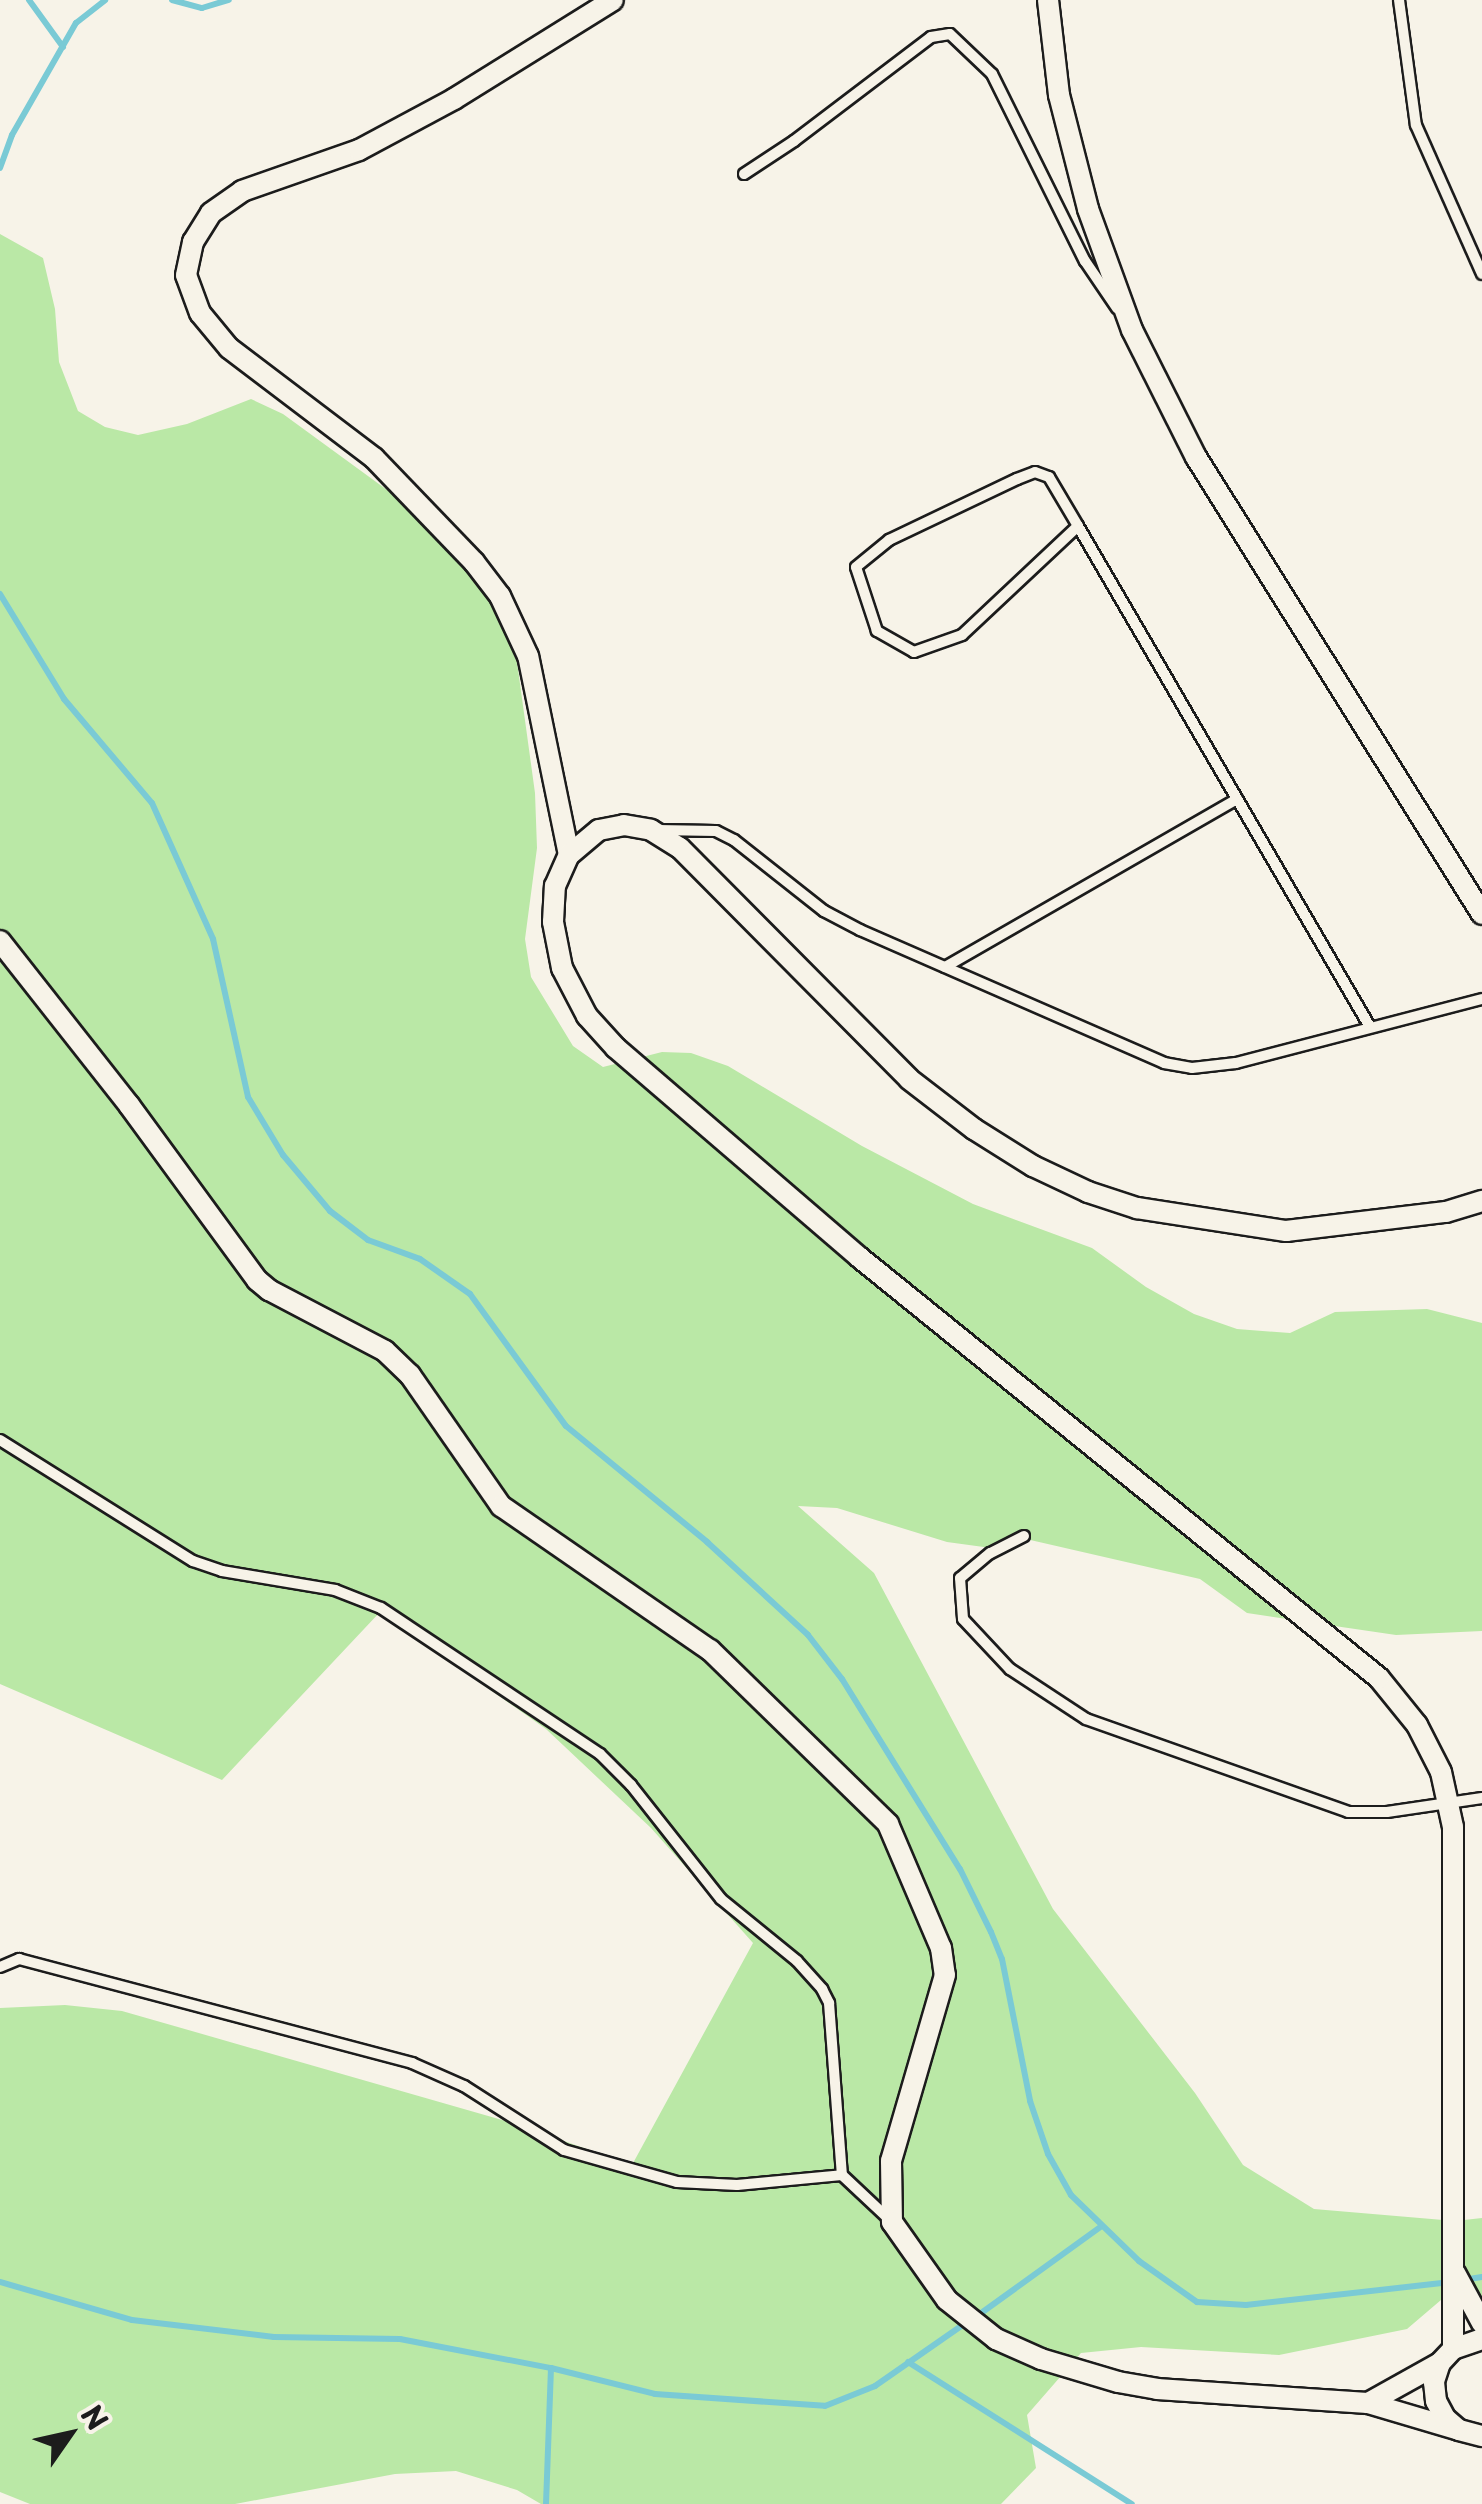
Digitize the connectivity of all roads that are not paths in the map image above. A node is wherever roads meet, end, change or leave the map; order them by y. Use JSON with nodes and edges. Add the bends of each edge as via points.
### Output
{"nodes":[{"id":1,"x":613,"y":0,"type":"edge"},
{"id":2,"x":1048,"y":0,"type":"edge"},
{"id":3,"x":1399,"y":0,"type":"edge"},
{"id":4,"x":744,"y":174,"type":"dead end"},
{"id":5,"x":1482,"y":274,"type":"edge"},
{"id":6,"x":1132,"y":330,"type":"junction"},
{"id":7,"x":1078,"y":526,"type":"junction"},
{"id":8,"x":1238,"y":799,"type":"junction"},
{"id":9,"x":651,"y":830,"type":"junction"},
{"id":10,"x":570,"y":855,"type":"junction"},
{"id":11,"x":1482,"y":914,"type":"edge"},
{"id":12,"x":0,"y":941,"type":"edge"},
{"id":13,"x":945,"y":967,"type":"junction"},
{"id":14,"x":1482,"y":999,"type":"edge"},
{"id":15,"x":1370,"y":1027,"type":"junction"},
{"id":16,"x":1482,"y":1201,"type":"edge"},
{"id":17,"x":0,"y":1440,"type":"edge"},
{"id":18,"x":1024,"y":1536,"type":"dead end"},
{"id":19,"x":1482,"y":1798,"type":"edge"},
{"id":20,"x":1448,"y":1803,"type":"junction"},
{"id":21,"x":0,"y":1968,"type":"edge"},
{"id":22,"x":842,"y":2175,"type":"junction"},
{"id":23,"x":892,"y":2222,"type":"junction"},
{"id":24,"x":1454,"y":2271,"type":"junction"},
{"id":25,"x":1482,"y":2323,"type":"edge"},
{"id":26,"x":1482,"y":2339,"type":"edge"},
{"id":27,"x":1446,"y":2356,"type":"junction"},
{"id":28,"x":1368,"y":2403,"type":"junction"},
{"id":29,"x":1460,"y":2430,"type":"junction"},
{"id":30,"x":1482,"y":2436,"type":"edge"}],
"edges":[{"from":1,"to":10,"type":"street","via":[[359,150],[242,191],[211,213],[193,242],[186,275],[200,313],[229,348],[374,458],[500,596],[528,656]]},
{"from":2,"to":6,"type":"street","via":[[1059,95],[1083,190]]},
{"from":3,"to":5,"type":"lane","via":[[1416,125]]},
{"from":4,"to":6,"type":"lane","via":[[931,37],[950,34],[992,74],[1085,261]]},
{"from":6,"to":11,"type":"street","via":[[1196,457]]},
{"from":7,"to":7,"type":"lane","via":[[1049,477],[1035,472],[888,540],[856,567],[878,632],[914,652],[962,636]]},
{"from":7,"to":8,"type":"lane"},
{"from":8,"to":13,"type":"lane"},
{"from":8,"to":15,"type":"lane"},
{"from":9,"to":10,"type":"street","via":[[599,830]]},
{"from":9,"to":13,"type":"lane","via":[[716,831],[824,911]]},
{"from":9,"to":16,"type":"street","via":[[680,848],[909,1080],[1033,1166],[1088,1192],[1136,1208],[1286,1231]]},
{"from":10,"to":20,"type":"street","via":[[555,886],[553,922],[562,968],[586,1016],[859,1258],[1379,1678],[1417,1725]]},
{"from":12,"to":23,"type":"street","via":[[257,1280],[385,1350],[410,1375],[501,1506],[710,1650],[888,1824],[941,1948],[945,1975],[892,2160]]},
{"from":13,"to":15,"type":"lane","via":[[1164,1063],[1192,1068],[1236,1063]]},
{"from":14,"to":15,"type":"lane"},
{"from":17,"to":22,"type":"lane","via":[[193,1561],[335,1590],[381,1608],[600,1754],[721,1899],[822,1989],[829,2003]]},
{"from":18,"to":20,"type":"lane","via":[[990,1552],[960,1578],[964,1619],[1010,1670],[1086,1719],[1348,1812]]},
{"from":19,"to":20,"type":"lane"},
{"from":20,"to":24,"type":"street"},
{"from":21,"to":22,"type":"lane","via":[[19,1959],[412,2063],[464,2086],[564,2150],[677,2182],[737,2185]]},
{"from":22,"to":23,"type":"lane"},
{"from":23,"to":28,"type":"street","via":[[947,2300],[996,2339],[1040,2358],[1157,2390]]},
{"from":24,"to":25,"type":"street"},
{"from":24,"to":27,"type":"street"},
{"from":26,"to":27,"type":"street"},
{"from":27,"to":28,"type":"street"},
{"from":27,"to":29,"type":"street","via":[[1434,2382],[1436,2401]]},
{"from":28,"to":29,"type":"street"},
{"from":29,"to":30,"type":"street"}]}
